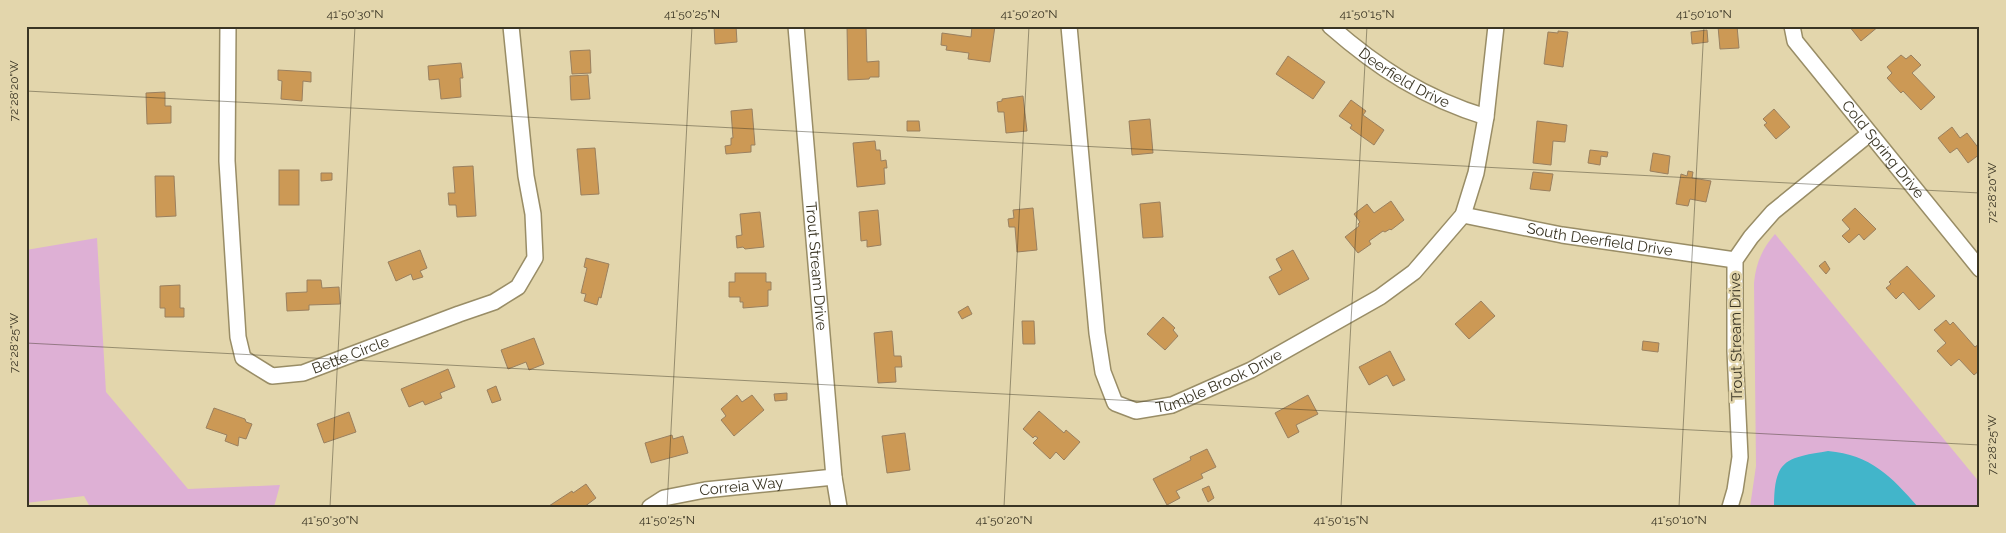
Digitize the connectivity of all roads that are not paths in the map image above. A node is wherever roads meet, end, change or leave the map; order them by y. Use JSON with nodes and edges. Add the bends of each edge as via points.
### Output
{"nodes":[{"id":1,"x":228,"y":26,"type":"edge"},
{"id":2,"x":511,"y":26,"type":"edge"},
{"id":3,"x":796,"y":26,"type":"edge"},
{"id":4,"x":1069,"y":26,"type":"edge"},
{"id":5,"x":1330,"y":26,"type":"edge"},
{"id":6,"x":1496,"y":26,"type":"edge"},
{"id":7,"x":1792,"y":26,"type":"edge"},
{"id":8,"x":1486,"y":117,"type":"junction"},
{"id":9,"x":1869,"y":134,"type":"junction"},
{"id":10,"x":1463,"y":215,"type":"junction"},
{"id":11,"x":1735,"y":260,"type":"junction"},
{"id":12,"x":1980,"y":269,"type":"edge"},
{"id":13,"x":834,"y":477,"type":"junction"},
{"id":14,"x":650,"y":507,"type":"edge"},
{"id":15,"x":839,"y":507,"type":"edge"},
{"id":16,"x":1730,"y":507,"type":"edge"}],
"edges":[{"from":1,"to":2,"type":"street","name":"Bette Circle","via":[[227,161],[238,337],[243,358],[272,376],[303,373],[494,302],[518,287],[535,258],[533,214],[526,176]]},
{"from":3,"to":13,"type":"street","name":"Trout Stream Drive"},
{"from":4,"to":10,"type":"street","name":"Tumble Brook Drive","via":[[1097,333],[1103,372],[1115,403],[1136,411],[1172,405],[1252,370],[1380,297],[1414,272]]},
{"from":5,"to":8,"type":"street","name":"Deerfield Drive","via":[[1370,59],[1424,94]]},
{"from":6,"to":8,"type":"street","name":"Tumble Brook Drive"},
{"from":7,"to":9,"type":"street","name":"Cold Spring Drive","via":[[1796,41]]},
{"from":8,"to":10,"type":"street","name":"Tumble Brook Drive","via":[[1476,173]]},
{"from":9,"to":11,"type":"street","name":"Trout Stream Drive","via":[[1773,212]]},
{"from":9,"to":12,"type":"street","name":"Cold Spring Drive"},
{"from":10,"to":11,"type":"street","name":"South Deerfield Drive","via":[[1562,235]]},
{"from":11,"to":16,"type":"street","name":"Trout Stream Drive","via":[[1740,457]]},
{"from":13,"to":14,"type":"street","name":"Correia Way","via":[[705,490],[664,498]]},
{"from":13,"to":15,"type":"street","name":"Trout Stream Drive"}]}
